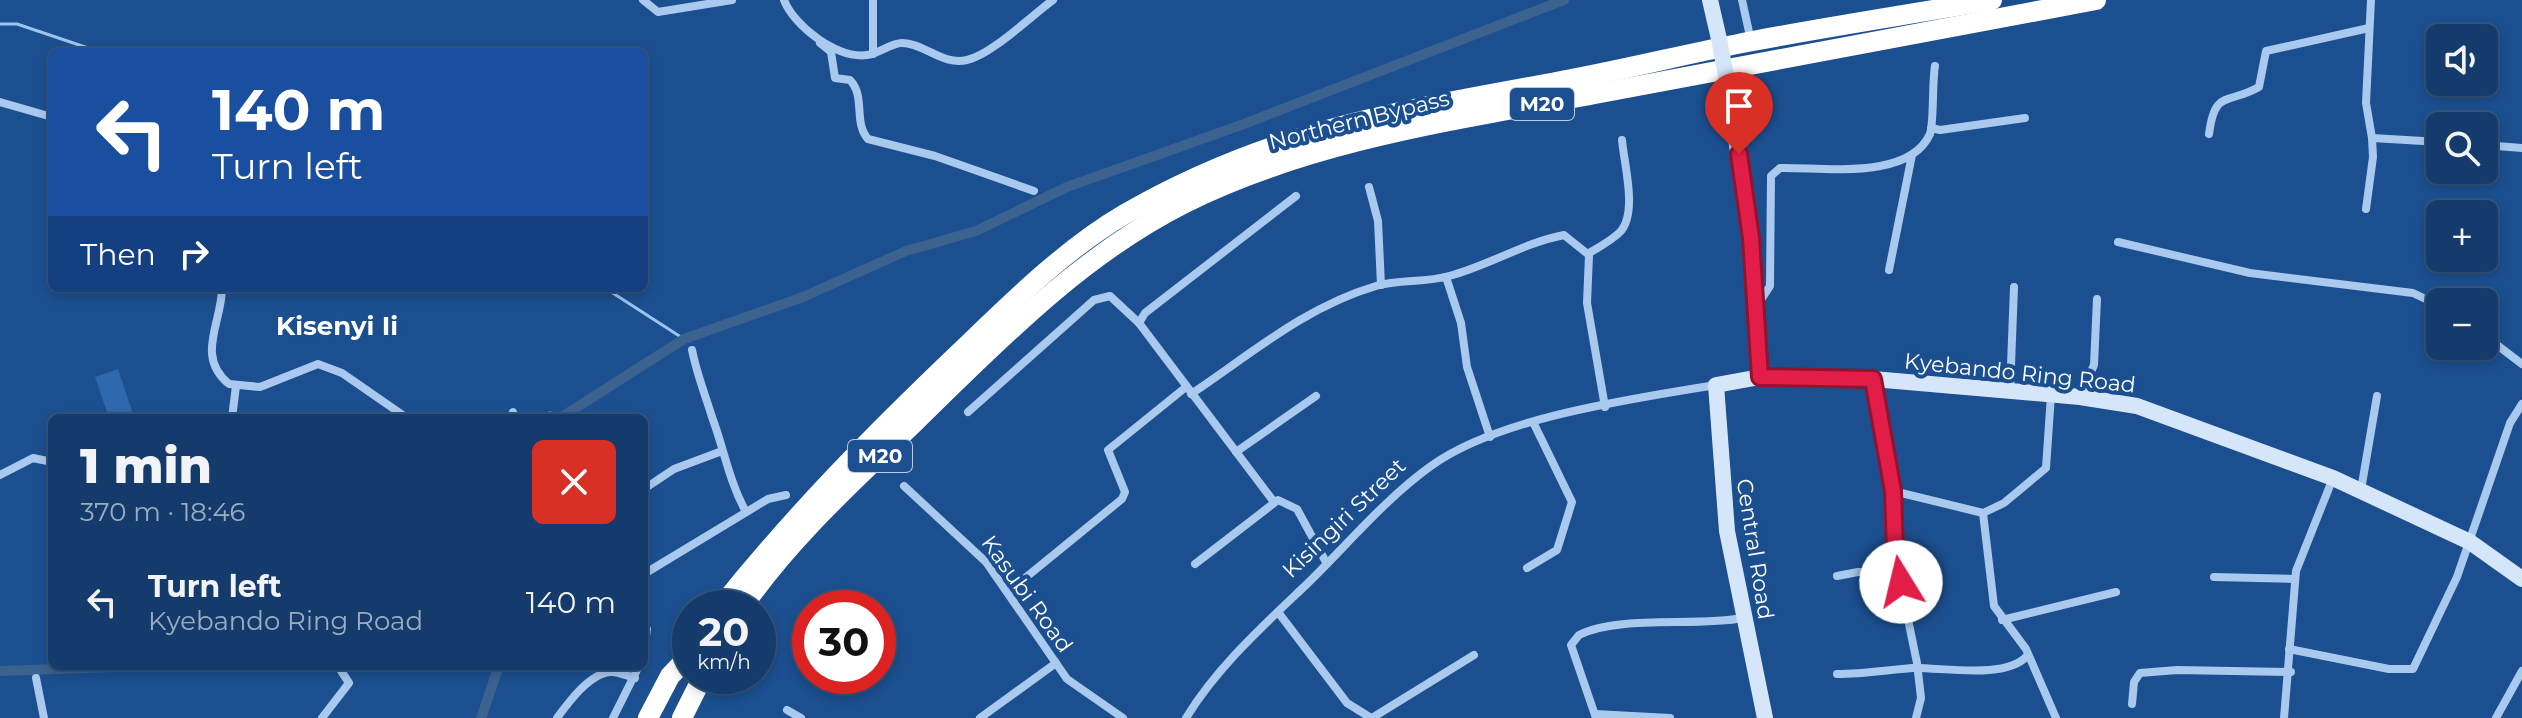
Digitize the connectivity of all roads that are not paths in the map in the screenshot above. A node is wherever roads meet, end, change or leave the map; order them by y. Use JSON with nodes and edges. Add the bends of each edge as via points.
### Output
{"nodes":[{"id":1,"x":643,"y":0,"type":"edge"},
{"id":2,"x":732,"y":0,"type":"edge"},
{"id":3,"x":784,"y":0,"type":"edge"},
{"id":4,"x":873,"y":0,"type":"edge"},
{"id":5,"x":1053,"y":0,"type":"edge"},
{"id":6,"x":1710,"y":0,"type":"edge"},
{"id":7,"x":1742,"y":0,"type":"edge"},
{"id":8,"x":1992,"y":0,"type":"edge"},
{"id":9,"x":2096,"y":0,"type":"edge"},
{"id":10,"x":2371,"y":0,"type":"edge"},
{"id":11,"x":704,"y":2,"type":"edge"},
{"id":12,"x":2369,"y":28,"type":"junction"},
{"id":13,"x":808,"y":34,"type":"junction"},
{"id":14,"x":1751,"y":41,"type":"junction"},
{"id":15,"x":873,"y":54,"type":"junction"},
{"id":16,"x":1935,"y":66,"type":"dead end"},
{"id":17,"x":0,"y":102,"type":"edge"},
{"id":18,"x":48,"y":116,"type":"edge"},
{"id":19,"x":2025,"y":118,"type":"dead end"},
{"id":20,"x":1931,"y":128,"type":"junction"},
{"id":21,"x":2209,"y":134,"type":"dead end"},
{"id":22,"x":2372,"y":138,"type":"junction"},
{"id":23,"x":1622,"y":140,"type":"dead end"},
{"id":24,"x":2426,"y":141,"type":"edge"},
{"id":25,"x":2498,"y":146,"type":"edge"},
{"id":26,"x":2522,"y":148,"type":"edge"},
{"id":27,"x":1912,"y":155,"type":"junction"},
{"id":28,"x":1369,"y":187,"type":"dead end"},
{"id":29,"x":1034,"y":191,"type":"dead end"},
{"id":30,"x":1296,"y":196,"type":"dead end"},
{"id":31,"x":2366,"y":209,"type":"dead end"},
{"id":32,"x":2118,"y":242,"type":"dead end"},
{"id":33,"x":1589,"y":253,"type":"junction"},
{"id":34,"x":1889,"y":270,"type":"dead end"},
{"id":35,"x":1446,"y":277,"type":"junction"},
{"id":36,"x":1381,"y":285,"type":"junction"},
{"id":37,"x":2014,"y":287,"type":"dead end"},
{"id":38,"x":221,"y":292,"type":"edge"},
{"id":39,"x":2097,"y":299,"type":"dead end"},
{"id":40,"x":2426,"y":299,"type":"edge"},
{"id":41,"x":1753,"y":311,"type":"junction"},
{"id":42,"x":1139,"y":323,"type":"junction"},
{"id":43,"x":2498,"y":346,"type":"edge"},
{"id":44,"x":692,"y":350,"type":"dead end"},
{"id":45,"x":2522,"y":364,"type":"edge"},
{"id":46,"x":1760,"y":377,"type":"junction"},
{"id":47,"x":1873,"y":379,"type":"junction"},
{"id":48,"x":1716,"y":385,"type":"junction"},
{"id":49,"x":236,"y":386,"type":"junction"},
{"id":50,"x":1188,"y":390,"type":"junction"},
{"id":51,"x":2010,"y":392,"type":"junction"},
{"id":52,"x":2051,"y":395,"type":"junction"},
{"id":53,"x":1316,"y":396,"type":"dead end"},
{"id":54,"x":2377,"y":396,"type":"dead end"},
{"id":55,"x":2080,"y":397,"type":"junction"},
{"id":56,"x":2522,"y":404,"type":"edge"},
{"id":57,"x":1605,"y":407,"type":"junction"},
{"id":58,"x":968,"y":412,"type":"dead end"},
{"id":59,"x":232,"y":414,"type":"edge"},
{"id":60,"x":401,"y":414,"type":"edge"},
{"id":61,"x":1534,"y":424,"type":"junction"},
{"id":62,"x":1490,"y":437,"type":"junction"},
{"id":63,"x":722,"y":451,"type":"junction"},
{"id":64,"x":1236,"y":452,"type":"junction"},
{"id":65,"x":48,"y":461,"type":"edge"},
{"id":66,"x":0,"y":475,"type":"edge"},
{"id":67,"x":2333,"y":478,"type":"junction"},
{"id":68,"x":648,"y":486,"type":"edge"},
{"id":69,"x":904,"y":486,"type":"dead end"},
{"id":70,"x":1893,"y":491,"type":"junction"},
{"id":71,"x":2361,"y":491,"type":"junction"},
{"id":72,"x":786,"y":495,"type":"dead end"},
{"id":73,"x":1274,"y":502,"type":"junction"},
{"id":74,"x":746,"y":512,"type":"junction"},
{"id":75,"x":1983,"y":513,"type":"junction"},
{"id":76,"x":2470,"y":542,"type":"junction"},
{"id":77,"x":1195,"y":564,"type":"dead end"},
{"id":78,"x":1327,"y":564,"type":"junction"},
{"id":79,"x":1527,"y":568,"type":"dead end"},
{"id":80,"x":648,"y":572,"type":"edge"},
{"id":81,"x":1898,"y":572,"type":"junction"},
{"id":82,"x":1837,"y":576,"type":"dead end"},
{"id":83,"x":2214,"y":577,"type":"dead end"},
{"id":84,"x":2294,"y":579,"type":"junction"},
{"id":85,"x":2522,"y":579,"type":"edge"},
{"id":86,"x":734,"y":590,"type":"edge"},
{"id":87,"x":757,"y":590,"type":"edge"},
{"id":88,"x":1009,"y":591,"type":"junction"},
{"id":89,"x":2116,"y":592,"type":"dead end"},
{"id":90,"x":1278,"y":612,"type":"junction"},
{"id":91,"x":1743,"y":618,"type":"junction"},
{"id":92,"x":2002,"y":620,"type":"junction"},
{"id":93,"x":2289,"y":649,"type":"junction"},
{"id":94,"x":1474,"y":655,"type":"dead end"},
{"id":95,"x":2027,"y":656,"type":"junction"},
{"id":96,"x":1056,"y":663,"type":"junction"},
{"id":97,"x":1917,"y":668,"type":"junction"},
{"id":98,"x":341,"y":670,"type":"edge"},
{"id":99,"x":638,"y":670,"type":"edge"},
{"id":100,"x":2522,"y":671,"type":"edge"},
{"id":101,"x":2291,"y":672,"type":"junction"},
{"id":102,"x":672,"y":674,"type":"edge"},
{"id":103,"x":1837,"y":674,"type":"dead end"},
{"id":104,"x":36,"y":678,"type":"dead end"},
{"id":105,"x":635,"y":678,"type":"junction"},
{"id":106,"x":672,"y":690,"type":"edge"},
{"id":107,"x":695,"y":694,"type":"edge"},
{"id":108,"x":699,"y":694,"type":"edge"},
{"id":109,"x":2132,"y":704,"type":"dead end"},
{"id":110,"x":787,"y":710,"type":"dead end"},
{"id":111,"x":1596,"y":716,"type":"edge"},
{"id":112,"x":44,"y":718,"type":"edge"},
{"id":113,"x":322,"y":718,"type":"edge"},
{"id":114,"x":557,"y":718,"type":"edge"},
{"id":115,"x":613,"y":718,"type":"edge"},
{"id":116,"x":648,"y":718,"type":"edge"},
{"id":117,"x":659,"y":718,"type":"edge"},
{"id":118,"x":682,"y":718,"type":"edge"},
{"id":119,"x":693,"y":718,"type":"edge"},
{"id":120,"x":801,"y":718,"type":"edge"},
{"id":121,"x":980,"y":718,"type":"edge"},
{"id":122,"x":1123,"y":718,"type":"edge"},
{"id":123,"x":1186,"y":718,"type":"edge"},
{"id":124,"x":1372,"y":718,"type":"edge"},
{"id":125,"x":1670,"y":718,"type":"edge"},
{"id":126,"x":1765,"y":718,"type":"edge"},
{"id":127,"x":1916,"y":718,"type":"edge"},
{"id":128,"x":2056,"y":718,"type":"edge"},
{"id":129,"x":2284,"y":718,"type":"edge"},
{"id":130,"x":2496,"y":718,"type":"edge"}],
"edges":[{"from":1,"to":11,"type":"street","via":[[658,12]]},
{"from":2,"to":11,"type":"street"},
{"from":3,"to":13,"type":"street"},
{"from":4,"to":15,"type":"street"},
{"from":5,"to":15,"type":"street","via":[[968,60],[938,57],[902,43]]},
{"from":6,"to":41,"type":"street","bridge":true,"via":[[1751,238]]},
{"from":7,"to":14,"type":"street"},
{"from":8,"to":14,"type":"highway","name":"Northern Bypass","number":"M20"},
{"from":9,"to":87,"type":"highway","name":"Northern Bypass","number":"M20","via":[[1409,130],[1294,157],[1234,181],[1135,232],[1028,314],[850,485]]},
{"from":10,"to":12,"type":"street"},
{"from":12,"to":21,"type":"street","via":[[2266,51],[2259,87],[2217,103]]},
{"from":12,"to":22,"type":"street","via":[[2366,103]]},
{"from":13,"to":15,"type":"street","via":[[856,55]]},
{"from":13,"to":29,"type":"street","via":[[831,52],[835,78],[850,80],[859,91],[862,129],[868,139]]},
{"from":14,"to":86,"type":"highway","name":"Northern Bypass","number":"M20","via":[[1350,121],[1245,155],[1122,216],[1023,294],[884,425],[778,535]]},
{"from":16,"to":20,"type":"street"},
{"from":17,"to":18,"type":"street"},
{"from":19,"to":20,"type":"street"},
{"from":20,"to":27,"type":"street"},
{"from":22,"to":24,"type":"street"},
{"from":22,"to":31,"type":"street"},
{"from":23,"to":33,"type":"street","via":[[1625,224]]},
{"from":25,"to":26,"type":"street"},
{"from":27,"to":34,"type":"street"},
{"from":27,"to":41,"type":"street","via":[[1877,166],[1774,172],[1770,286]]},
{"from":28,"to":36,"type":"street","via":[[1378,221]]},
{"from":30,"to":42,"type":"street","via":[[1145,313]]},
{"from":32,"to":40,"type":"street","via":[[2250,273],[2413,293]]},
{"from":33,"to":35,"type":"street","via":[[1561,235]]},
{"from":33,"to":57,"type":"street","via":[[1587,303]]},
{"from":35,"to":36,"type":"street"},
{"from":35,"to":62,"type":"street"},
{"from":36,"to":50,"type":"street","via":[[1275,333]]},
{"from":37,"to":51,"type":"street"},
{"from":38,"to":49,"type":"street","via":[[210,355],[224,379]]},
{"from":39,"to":55,"type":"street","via":[[2094,365]]},
{"from":41,"to":46,"type":"street"},
{"from":42,"to":50,"type":"street"},
{"from":42,"to":58,"type":"street","via":[[1110,296],[1094,300]]},
{"from":43,"to":45,"type":"street"},
{"from":44,"to":63,"type":"street"},
{"from":46,"to":47,"type":"street","name":"Kyebando Ring Road"},
{"from":46,"to":48,"type":"street","name":"Kyebando Ring Road"},
{"from":47,"to":51,"type":"street","name":"Kyebando Ring Road"},
{"from":47,"to":70,"type":"street"},
{"from":48,"to":57,"type":"street","name":"Kisingiri Street"},
{"from":48,"to":91,"type":"street","name":"Central Road","via":[[1722,490]]},
{"from":49,"to":59,"type":"street"},
{"from":49,"to":60,"type":"street","via":[[279,382],[318,364],[342,373]]},
{"from":50,"to":64,"type":"street"},
{"from":50,"to":88,"type":"street","via":[[1108,450],[1125,492],[1122,499]]},
{"from":51,"to":52,"type":"street","name":"Kyebando Ring Road"},
{"from":52,"to":55,"type":"street","name":"Kyebando Ring Road"},
{"from":52,"to":75,"type":"street","via":[[2046,468],[2004,503]]},
{"from":53,"to":64,"type":"street"},
{"from":54,"to":71,"type":"street"},
{"from":55,"to":67,"type":"street","name":"Kyebando Ring Road","via":[[2137,406]]},
{"from":56,"to":76,"type":"street","via":[[2510,423]]},
{"from":57,"to":61,"type":"street","name":"Kisingiri Street"},
{"from":61,"to":62,"type":"street","name":"Kisingiri Street"},
{"from":61,"to":79,"type":"street","via":[[1572,502],[1557,550]]},
{"from":62,"to":78,"type":"street","name":"Kisingiri Street","via":[[1415,478]]},
{"from":63,"to":68,"type":"street","via":[[674,469]]},
{"from":63,"to":74,"type":"street"},
{"from":64,"to":73,"type":"street"},
{"from":65,"to":66,"type":"street","via":[[33,458]]},
{"from":67,"to":71,"type":"street","name":"Kyebando Ring Road"},
{"from":67,"to":84,"type":"street"},
{"from":69,"to":88,"type":"street","name":"Kasubi Road","via":[[973,547]]},
{"from":70,"to":75,"type":"street"},
{"from":70,"to":81,"type":"street"},
{"from":71,"to":76,"type":"street","name":"Kyebando Ring Road"},
{"from":72,"to":74,"type":"street"},
{"from":73,"to":77,"type":"street"},
{"from":73,"to":78,"type":"street","via":[[1285,500],[1297,509]]},
{"from":74,"to":80,"type":"street"},
{"from":75,"to":92,"type":"street","via":[[1992,598]]},
{"from":76,"to":85,"type":"street","name":"Kyebando Ring Road"},
{"from":76,"to":93,"type":"street","via":[[2413,669]]},
{"from":78,"to":90,"type":"street","name":"Kisingiri Street"},
{"from":81,"to":82,"type":"street"},
{"from":81,"to":97,"type":"street"},
{"from":83,"to":84,"type":"street"},
{"from":84,"to":93,"type":"street"},
{"from":88,"to":96,"type":"street","name":"Kasubi Road"},
{"from":89,"to":92,"type":"street"},
{"from":90,"to":123,"type":"street","name":"Kisingiri Street","via":[[1222,669]]},
{"from":90,"to":124,"type":"street","via":[[1347,703]]},
{"from":91,"to":111,"type":"street","via":[[1613,626],[1579,635],[1571,645]]},
{"from":91,"to":126,"type":"street","name":"Central Road"},
{"from":92,"to":95,"type":"street"},
{"from":93,"to":101,"type":"street"},
{"from":94,"to":124,"type":"street"},
{"from":95,"to":97,"type":"street","via":[[1985,670]]},
{"from":95,"to":128,"type":"street"},
{"from":96,"to":121,"type":"street"},
{"from":96,"to":122,"type":"street","name":"Kasubi Road","via":[[1073,684]]},
{"from":97,"to":103,"type":"street"},
{"from":97,"to":127,"type":"street","via":[[1921,698]]},
{"from":98,"to":113,"type":"street","via":[[349,683]]},
{"from":99,"to":105,"type":"street"},
{"from":100,"to":130,"type":"street"},
{"from":101,"to":109,"type":"street","via":[[2140,673]]},
{"from":101,"to":129,"type":"street"},
{"from":102,"to":116,"type":"highway"},
{"from":104,"to":112,"type":"street"},
{"from":105,"to":114,"type":"street","via":[[612,671],[601,675]]},
{"from":105,"to":115,"type":"street"},
{"from":106,"to":117,"type":"highway"},
{"from":107,"to":118,"type":"highway"},
{"from":108,"to":119,"type":"highway"},
{"from":110,"to":120,"type":"street"},
{"from":111,"to":125,"type":"street"}]}
